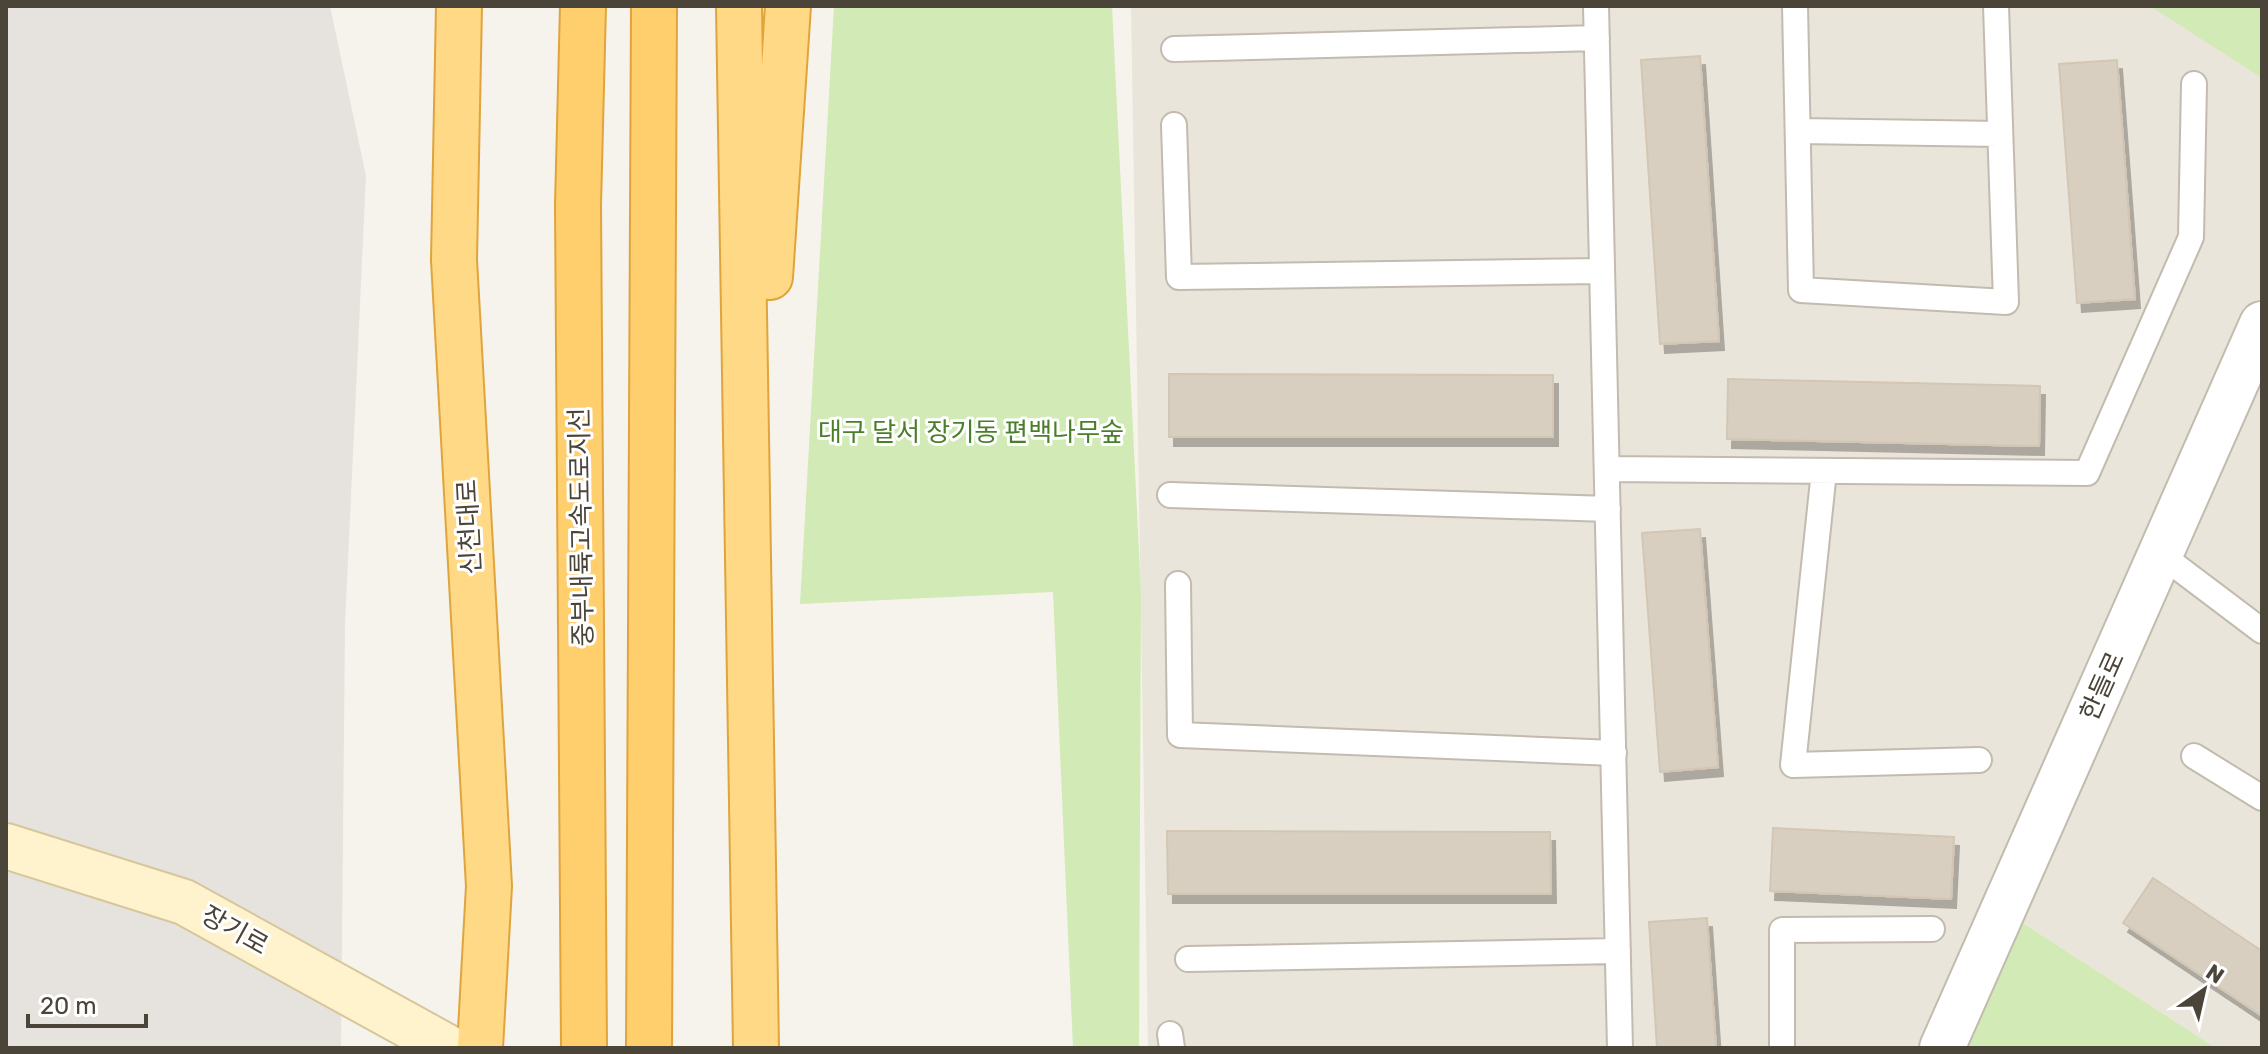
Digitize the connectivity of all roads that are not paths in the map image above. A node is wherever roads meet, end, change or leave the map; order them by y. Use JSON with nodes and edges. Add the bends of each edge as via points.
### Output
{"nodes":[{"id":1,"x":428,"y":6,"type":"edge"},
{"id":2,"x":459,"y":6,"type":"edge"},
{"id":3,"x":583,"y":6,"type":"edge"},
{"id":4,"x":654,"y":6,"type":"edge"},
{"id":5,"x":739,"y":6,"type":"edge"},
{"id":6,"x":788,"y":6,"type":"edge"},
{"id":7,"x":1596,"y":6,"type":"edge"},
{"id":8,"x":1795,"y":6,"type":"edge"},
{"id":9,"x":1996,"y":6,"type":"edge"},
{"id":10,"x":1597,"y":38,"type":"junction"},
{"id":11,"x":1174,"y":49,"type":"dead end"},
{"id":12,"x":2194,"y":84,"type":"dead end"},
{"id":13,"x":1174,"y":125,"type":"dead end"},
{"id":14,"x":1798,"y":131,"type":"junction"},
{"id":15,"x":2000,"y":134,"type":"junction"},
{"id":16,"x":454,"y":260,"type":"junction"},
{"id":17,"x":1602,"y":271,"type":"junction"},
{"id":18,"x":2262,"y":324,"type":"edge"},
{"id":19,"x":1607,"y":469,"type":"junction"},
{"id":20,"x":1824,"y":471,"type":"junction"},
{"id":21,"x":1170,"y":495,"type":"dead end"},
{"id":22,"x":1608,"y":509,"type":"junction"},
{"id":23,"x":2160,"y":554,"type":"junction"},
{"id":24,"x":1178,"y":584,"type":"dead end"},
{"id":25,"x":750,"y":587,"type":"junction"},
{"id":26,"x":2262,"y":631,"type":"edge"},
{"id":27,"x":1614,"y":753,"type":"junction"},
{"id":28,"x":2194,"y":756,"type":"dead end"},
{"id":29,"x":1979,"y":760,"type":"dead end"},
{"id":30,"x":2262,"y":798,"type":"edge"},
{"id":31,"x":6,"y":846,"type":"edge"},
{"id":32,"x":1932,"y":929,"type":"dead end"},
{"id":33,"x":1618,"y":951,"type":"junction"},
{"id":34,"x":1188,"y":959,"type":"dead end"},
{"id":35,"x":649,"y":1040,"type":"edge"},
{"id":36,"x":449,"y":1048,"type":"edge"},
{"id":37,"x":480,"y":1048,"type":"edge"},
{"id":38,"x":584,"y":1048,"type":"edge"},
{"id":39,"x":756,"y":1048,"type":"edge"},
{"id":40,"x":1620,"y":1048,"type":"edge"},
{"id":41,"x":1782,"y":1048,"type":"edge"},
{"id":42,"x":1942,"y":1048,"type":"edge"}],
"edges":[{"from":1,"to":16,"type":"highway","via":[[436,139]]},
{"from":2,"to":16,"type":"highway","name":"신천대로"},
{"from":3,"to":38,"type":"highway","name":"중부내륙고속도로지선","via":[[578,205]]},
{"from":4,"to":35,"type":"highway"},
{"from":5,"to":25,"type":"highway"},
{"from":6,"to":25,"type":"highway"},
{"from":7,"to":10,"type":"lane"},
{"from":8,"to":14,"type":"lane"},
{"from":9,"to":15,"type":"lane"},
{"from":10,"to":11,"type":"lane"},
{"from":10,"to":17,"type":"lane"},
{"from":12,"to":20,"type":"lane","via":[[2191,237],[2087,473]]},
{"from":13,"to":17,"type":"lane","via":[[1179,277]]},
{"from":14,"to":15,"type":"lane"},
{"from":14,"to":15,"type":"lane","via":[[1801,290],[2006,302]]},
{"from":16,"to":37,"type":"highway","name":"신천대로","via":[[489,886]]},
{"from":17,"to":19,"type":"lane"},
{"from":18,"to":23,"type":"street","name":"한들로"},
{"from":19,"to":20,"type":"lane"},
{"from":19,"to":22,"type":"lane"},
{"from":20,"to":29,"type":"lane","via":[[1793,765]]},
{"from":21,"to":22,"type":"lane"},
{"from":22,"to":27,"type":"lane"},
{"from":23,"to":26,"type":"lane"},
{"from":23,"to":42,"type":"street","name":"한들로"},
{"from":24,"to":27,"type":"lane","via":[[1180,735]]},
{"from":25,"to":39,"type":"highway"},
{"from":27,"to":33,"type":"lane"},
{"from":28,"to":30,"type":"lane"},
{"from":31,"to":36,"type":"main road","name":"장기로","via":[[184,902]]},
{"from":32,"to":41,"type":"lane","via":[[1782,930]]},
{"from":33,"to":34,"type":"lane"},
{"from":33,"to":40,"type":"lane"}]}
